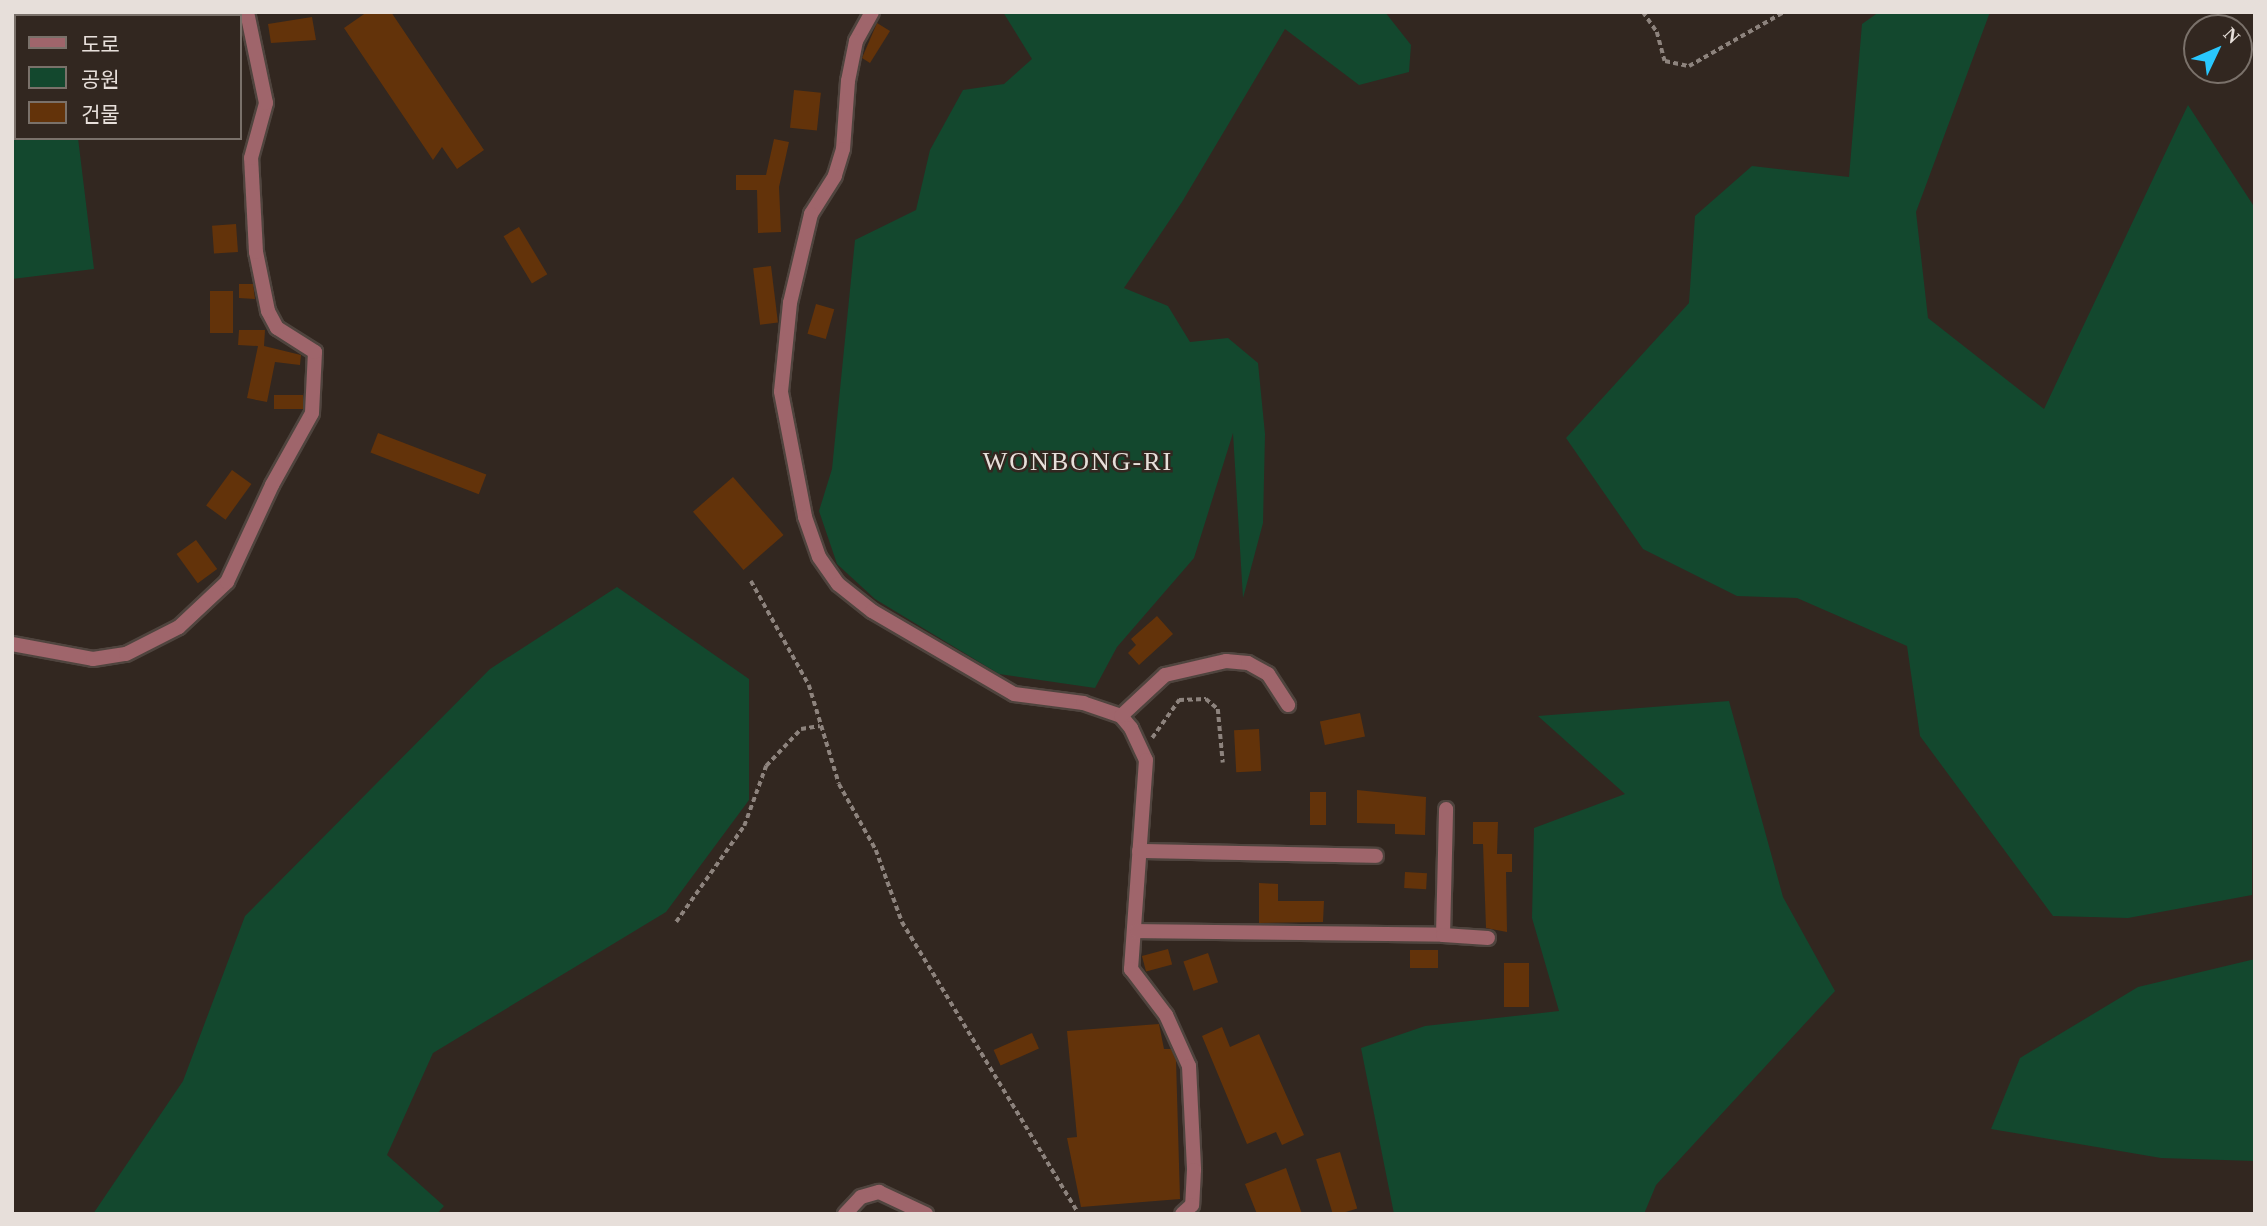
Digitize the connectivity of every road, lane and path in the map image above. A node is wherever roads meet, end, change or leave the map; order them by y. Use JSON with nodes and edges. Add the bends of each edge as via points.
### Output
{"nodes":[{"id":1,"x":247,"y":12,"type":"edge"},
{"id":2,"x":872,"y":12,"type":"edge"},
{"id":3,"x":1643,"y":12,"type":"edge"},
{"id":4,"x":1784,"y":12,"type":"edge"},
{"id":5,"x":751,"y":581,"type":"dead end"},
{"id":6,"x":12,"y":644,"type":"edge"},
{"id":7,"x":1288,"y":705,"type":"dead end"},
{"id":8,"x":1121,"y":716,"type":"junction"},
{"id":9,"x":820,"y":726,"type":"junction"},
{"id":10,"x":1146,"y":760,"type":"junction"},
{"id":11,"x":1223,"y":763,"type":"dead end"},
{"id":12,"x":1446,"y":809,"type":"dead end"},
{"id":13,"x":1139,"y":851,"type":"junction"},
{"id":14,"x":1376,"y":856,"type":"dead end"},
{"id":15,"x":676,"y":922,"type":"dead end"},
{"id":16,"x":1137,"y":931,"type":"junction"},
{"id":17,"x":1444,"y":935,"type":"junction"},
{"id":18,"x":1488,"y":938,"type":"dead end"},
{"id":19,"x":845,"y":1214,"type":"edge"},
{"id":20,"x":926,"y":1214,"type":"edge"},
{"id":21,"x":1079,"y":1214,"type":"edge"},
{"id":22,"x":1182,"y":1214,"type":"edge"}],
"edges":[{"from":1,"to":6,"type":"street","via":[[266,103],[251,158],[256,252],[268,311],[277,328],[315,352],[312,414],[272,485],[228,582],[179,626],[126,654],[93,659]]},
{"from":2,"to":8,"type":"street","via":[[856,41],[850,67],[835,176],[811,214],[790,303],[781,392],[805,517],[819,557],[838,584],[872,611],[1014,694],[1083,703]]},
{"from":3,"to":4,"type":"path","via":[[1657,32],[1665,61],[1689,66]]},
{"from":5,"to":9,"type":"path","via":[[809,685]]},
{"from":7,"to":8,"type":"street","via":[[1268,674],[1248,663],[1226,661],[1165,675]]},
{"from":8,"to":10,"type":"street"},
{"from":9,"to":15,"type":"path","via":[[801,729],[766,766],[744,827]]},
{"from":9,"to":21,"type":"path","via":[[839,784],[876,850],[902,922]]},
{"from":10,"to":11,"type":"path","via":[[1154,731],[1167,711],[1179,700],[1206,699],[1218,709]]},
{"from":10,"to":13,"type":"street"},
{"from":12,"to":17,"type":"street"},
{"from":13,"to":14,"type":"street"},
{"from":13,"to":16,"type":"street"},
{"from":16,"to":17,"type":"street"},
{"from":16,"to":22,"type":"street","via":[[1131,970],[1166,1015],[1189,1066],[1194,1170],[1192,1205]]},
{"from":17,"to":18,"type":"street"},
{"from":19,"to":20,"type":"street","via":[[861,1197],[879,1192]]}]}
